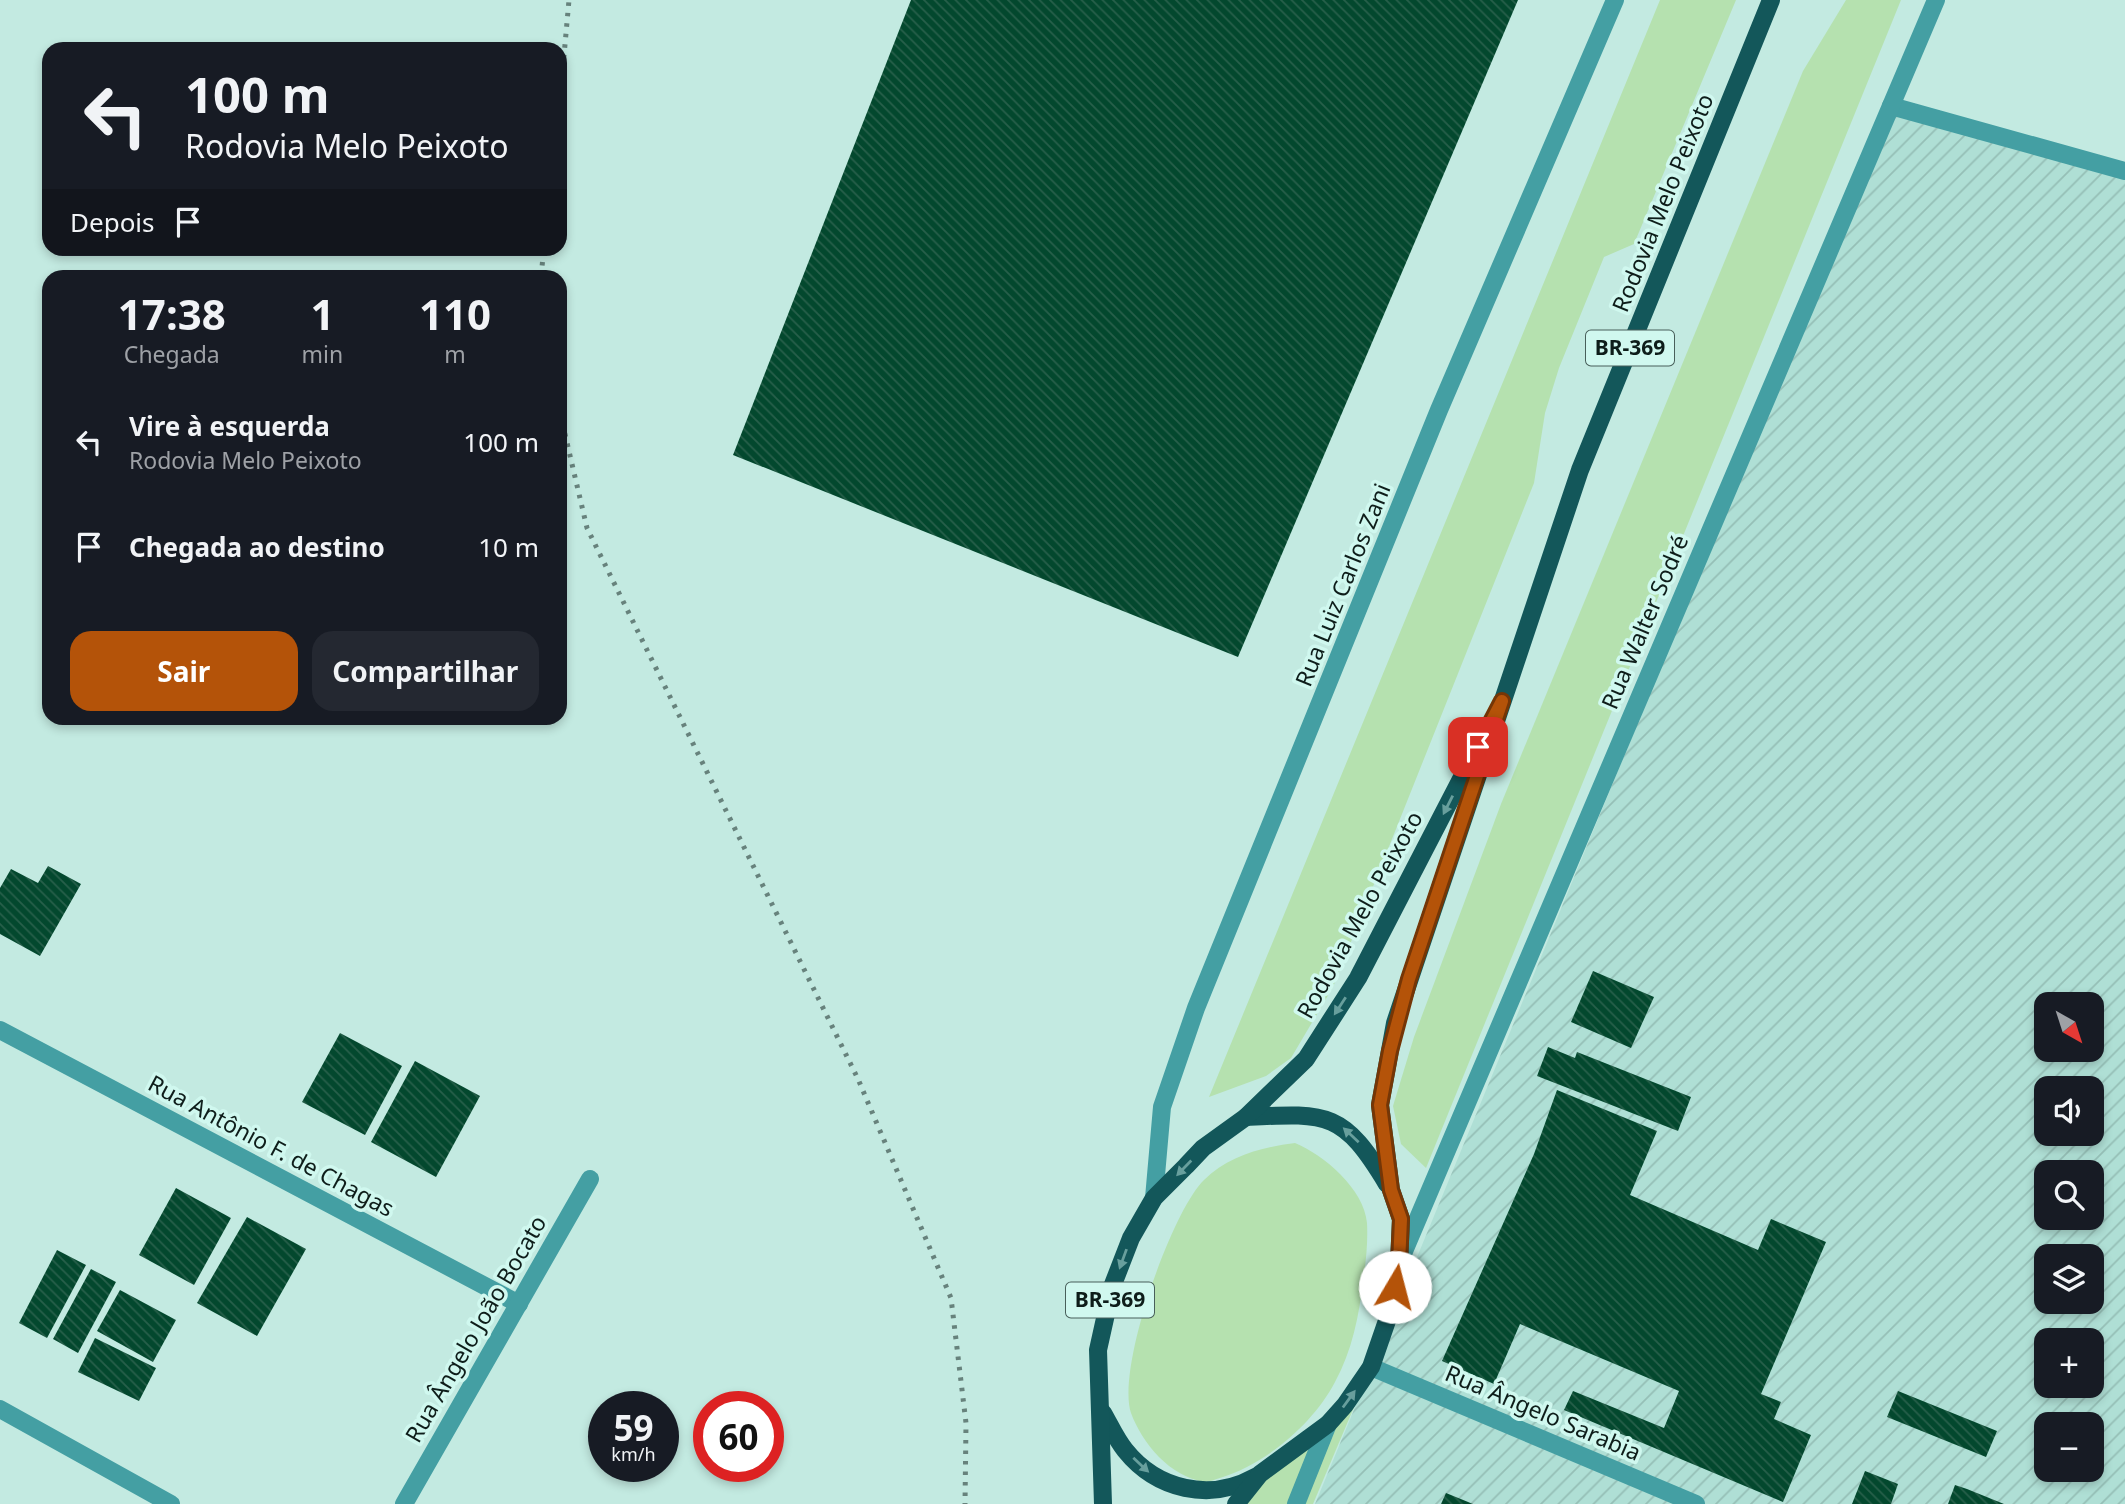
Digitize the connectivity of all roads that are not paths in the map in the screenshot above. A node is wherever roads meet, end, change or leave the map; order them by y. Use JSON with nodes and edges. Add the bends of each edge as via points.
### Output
{"nodes":[{"id":1,"x":1615,"y":0,"type":"edge"},
{"id":2,"x":1771,"y":0,"type":"edge"},
{"id":3,"x":1936,"y":0,"type":"edge"},
{"id":4,"x":1891,"y":106,"type":"junction"},
{"id":5,"x":2125,"y":172,"type":"edge"},
{"id":6,"x":1502,"y":701,"type":"junction"},
{"id":7,"x":0,"y":1030,"type":"edge"},
{"id":8,"x":1246,"y":1117,"type":"junction"},
{"id":9,"x":590,"y":1179,"type":"dead end"},
{"id":10,"x":1391,"y":1190,"type":"junction"},
{"id":11,"x":1154,"y":1198,"type":"junction"},
{"id":12,"x":1399,"y":1264,"type":"junction"},
{"id":13,"x":519,"y":1304,"type":"junction"},
{"id":14,"x":1371,"y":1367,"type":"junction"},
{"id":15,"x":0,"y":1409,"type":"edge"},
{"id":16,"x":1101,"y":1410,"type":"junction"},
{"id":17,"x":1328,"y":1424,"type":"junction"},
{"id":18,"x":1260,"y":1474,"type":"junction"},
{"id":19,"x":171,"y":1504,"type":"edge"},
{"id":20,"x":404,"y":1504,"type":"edge"},
{"id":21,"x":1103,"y":1504,"type":"edge"},
{"id":22,"x":1236,"y":1504,"type":"edge"},
{"id":23,"x":1296,"y":1504,"type":"edge"},
{"id":24,"x":1696,"y":1504,"type":"edge"}],
"edges":[{"from":1,"to":11,"type":"street","name":"Rua Luiz Carlos Zani","via":[[1439,411],[1196,1008],[1163,1107]]},
{"from":2,"to":6,"type":"main road","name":"Rodovia Melo Peixoto","number":"BR-369","via":[[1580,470]]},
{"from":3,"to":4,"type":"street","name":"Rua Walter Sodré"},
{"from":4,"to":5,"type":"street"},
{"from":4,"to":12,"type":"street","name":"Rua Walter Sodré"},
{"from":6,"to":8,"type":"main road","name":"Rodovia Melo Peixoto","number":"BR-369","one_way":true,"via":[[1358,978],[1306,1059]]},
{"from":6,"to":10,"type":"main road","name":"Rodovia Melo Peixoto","number":"BR-369","via":[[1395,1023],[1380,1105]]},
{"from":7,"to":13,"type":"street","name":"Rua Antônio F. de Chagas"},
{"from":10,"to":8,"type":"main road","one_way":true,"via":[[1350,1132],[1325,1117]]},
{"from":8,"to":11,"type":"main road","name":"Rodovia Melo Peixoto","number":"BR-369","one_way":true,"via":[[1203,1148]]},
{"from":9,"to":13,"type":"street","name":"Rua Ângelo João Bocato"},
{"from":10,"to":12,"type":"main road","name":"Rodovia Melo Peixoto","number":"BR-369","via":[[1401,1219]]},
{"from":11,"to":16,"type":"main road","name":"Rodovia Melo Peixoto","number":"BR-369","one_way":true,"via":[[1131,1238],[1112,1287],[1098,1350]]},
{"from":12,"to":14,"type":"main road","name":"Rodovia Melo Peixoto","number":"BR-369","via":[[1390,1312]]},
{"from":13,"to":20,"type":"street","name":"Rua Ângelo João Bocato"},
{"from":17,"to":14,"type":"main road","name":"Rodovia Melo Peixoto","number":"BR-369","one_way":true},
{"from":14,"to":24,"type":"street","name":"Rua Ângelo Sarabia"},
{"from":15,"to":19,"type":"street"},
{"from":16,"to":18,"type":"main road","one_way":true,"via":[[1125,1451],[1159,1482],[1194,1490],[1228,1489]]},
{"from":16,"to":21,"type":"main road","name":"Rodovia Melo Peixoto","number":"BR-369"},
{"from":17,"to":18,"type":"main road","name":"Rodovia Melo Peixoto","number":"BR-369"},
{"from":17,"to":23,"type":"street"},
{"from":18,"to":22,"type":"main road","name":"Rodovia Melo Peixoto","number":"BR-369"}]}
